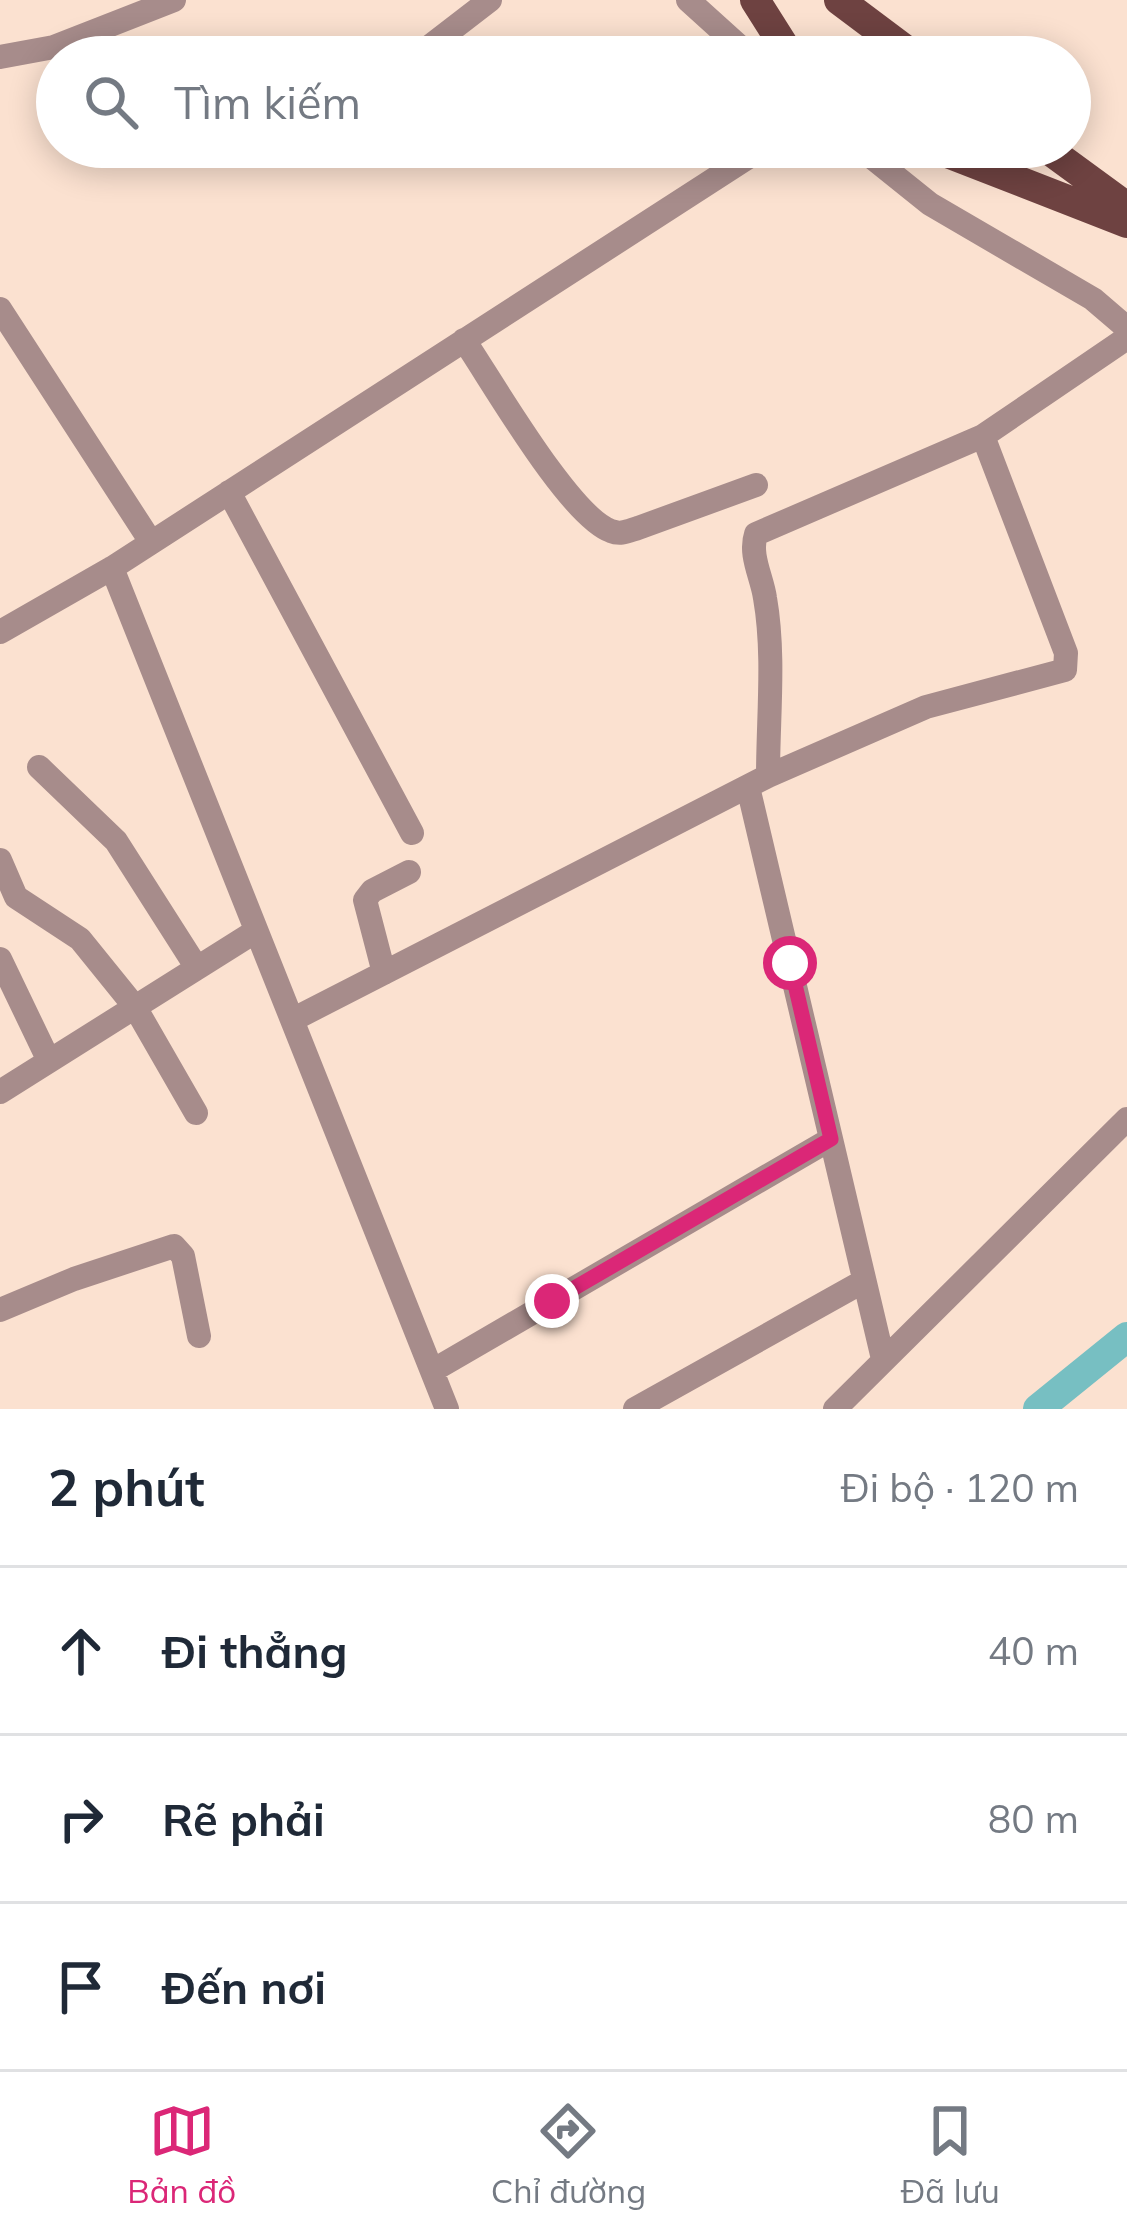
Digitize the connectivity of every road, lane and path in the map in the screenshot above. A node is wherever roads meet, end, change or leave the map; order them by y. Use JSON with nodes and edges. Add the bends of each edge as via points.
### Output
{"nodes":[{"id":1,"x":174,"y":0,"type":"edge"},
{"id":2,"x":490,"y":0,"type":"edge"},
{"id":3,"x":688,"y":0,"type":"edge"},
{"id":4,"x":755,"y":0,"type":"edge"},
{"id":5,"x":839,"y":0,"type":"edge"},
{"id":6,"x":82,"y":36,"type":"edge"},
{"id":7,"x":443,"y":36,"type":"edge"},
{"id":8,"x":728,"y":36,"type":"edge"},
{"id":9,"x":778,"y":36,"type":"edge"},
{"id":10,"x":887,"y":36,"type":"edge"},
{"id":11,"x":36,"y":50,"type":"edge"},
{"id":12,"x":0,"y":57,"type":"edge"},
{"id":13,"x":731,"y":168,"type":"edge"},
{"id":14,"x":885,"y":168,"type":"edge"},
{"id":15,"x":986,"y":168,"type":"edge"},
{"id":16,"x":1074,"y":168,"type":"edge"},
{"id":17,"x":1127,"y":207,"type":"edge"},
{"id":18,"x":1127,"y":223,"type":"edge"},
{"id":19,"x":0,"y":309,"type":"edge"},
{"id":20,"x":1127,"y":328,"type":"edge"},
{"id":21,"x":1127,"y":338,"type":"edge"},
{"id":22,"x":464,"y":340,"type":"junction"},
{"id":23,"x":983,"y":436,"type":"junction"},
{"id":24,"x":756,"y":485,"type":"dead end"},
{"id":25,"x":229,"y":492,"type":"junction"},
{"id":26,"x":152,"y":542,"type":"junction"},
{"id":27,"x":112,"y":568,"type":"junction"},
{"id":28,"x":0,"y":632,"type":"edge"},
{"id":29,"x":39,"y":767,"type":"dead end"},
{"id":30,"x":758,"y":782,"type":"junction"},
{"id":31,"x":412,"y":833,"type":"dead end"},
{"id":32,"x":0,"y":860,"type":"edge"},
{"id":33,"x":409,"y":872,"type":"dead end"},
{"id":34,"x":256,"y":931,"type":"junction"},
{"id":35,"x":0,"y":959,"type":"edge"},
{"id":36,"x":197,"y":968,"type":"junction"},
{"id":37,"x":384,"y":973,"type":"junction"},
{"id":38,"x":135,"y":1007,"type":"junction"},
{"id":39,"x":292,"y":1020,"type":"junction"},
{"id":40,"x":50,"y":1060,"type":"junction"},
{"id":41,"x":0,"y":1091,"type":"edge"},
{"id":42,"x":196,"y":1113,"type":"dead end"},
{"id":43,"x":1127,"y":1119,"type":"edge"},
{"id":44,"x":831,"y":1139,"type":"junction"},
{"id":45,"x":864,"y":1281,"type":"junction"},
{"id":46,"x":0,"y":1310,"type":"edge"},
{"id":47,"x":199,"y":1336,"type":"dead end"},
{"id":48,"x":883,"y":1359,"type":"junction"},
{"id":49,"x":432,"y":1371,"type":"junction"},
{"id":50,"x":447,"y":1409,"type":"edge"},
{"id":51,"x":635,"y":1409,"type":"edge"},
{"id":52,"x":835,"y":1409,"type":"edge"}],
"edges":[{"from":1,"to":6,"type":"street"},
{"from":2,"to":7,"type":"street"},
{"from":3,"to":8,"type":"street"},
{"from":4,"to":9,"type":"main road"},
{"from":5,"to":10,"type":"main road"},
{"from":11,"to":12,"type":"street"},
{"from":13,"to":22,"type":"street"},
{"from":14,"to":20,"type":"street"},
{"from":15,"to":18,"type":"main road"},
{"from":16,"to":17,"type":"main road"},
{"from":19,"to":26,"type":"street"},
{"from":21,"to":23,"type":"street"},
{"from":22,"to":24,"type":"street","via":[[570,497],[607,530],[638,528]]},
{"from":22,"to":25,"type":"street"},
{"from":23,"to":30,"type":"street","via":[[756,534],[769,632]]},
{"from":23,"to":30,"type":"street","via":[[1066,653],[1065,670],[926,707]]},
{"from":25,"to":26,"type":"street"},
{"from":25,"to":31,"type":"street"},
{"from":26,"to":27,"type":"street"},
{"from":27,"to":28,"type":"street"},
{"from":27,"to":34,"type":"street"},
{"from":29,"to":36,"type":"street","via":[[116,841]]},
{"from":30,"to":37,"type":"street"},
{"from":30,"to":44,"type":"street"},
{"from":32,"to":38,"type":"street","via":[[16,897],[80,938]]},
{"from":33,"to":37,"type":"street","via":[[365,900]]},
{"from":34,"to":36,"type":"street"},
{"from":34,"to":39,"type":"street"},
{"from":35,"to":40,"type":"street"},
{"from":36,"to":38,"type":"street"},
{"from":37,"to":39,"type":"street"},
{"from":38,"to":40,"type":"street"},
{"from":38,"to":42,"type":"street"},
{"from":39,"to":49,"type":"street"},
{"from":40,"to":41,"type":"street"},
{"from":43,"to":48,"type":"street"},
{"from":44,"to":45,"type":"street"},
{"from":44,"to":49,"type":"street"},
{"from":45,"to":48,"type":"street"},
{"from":45,"to":51,"type":"street"},
{"from":46,"to":47,"type":"street","via":[[174,1246]]},
{"from":48,"to":52,"type":"street"},
{"from":49,"to":50,"type":"street"}]}
